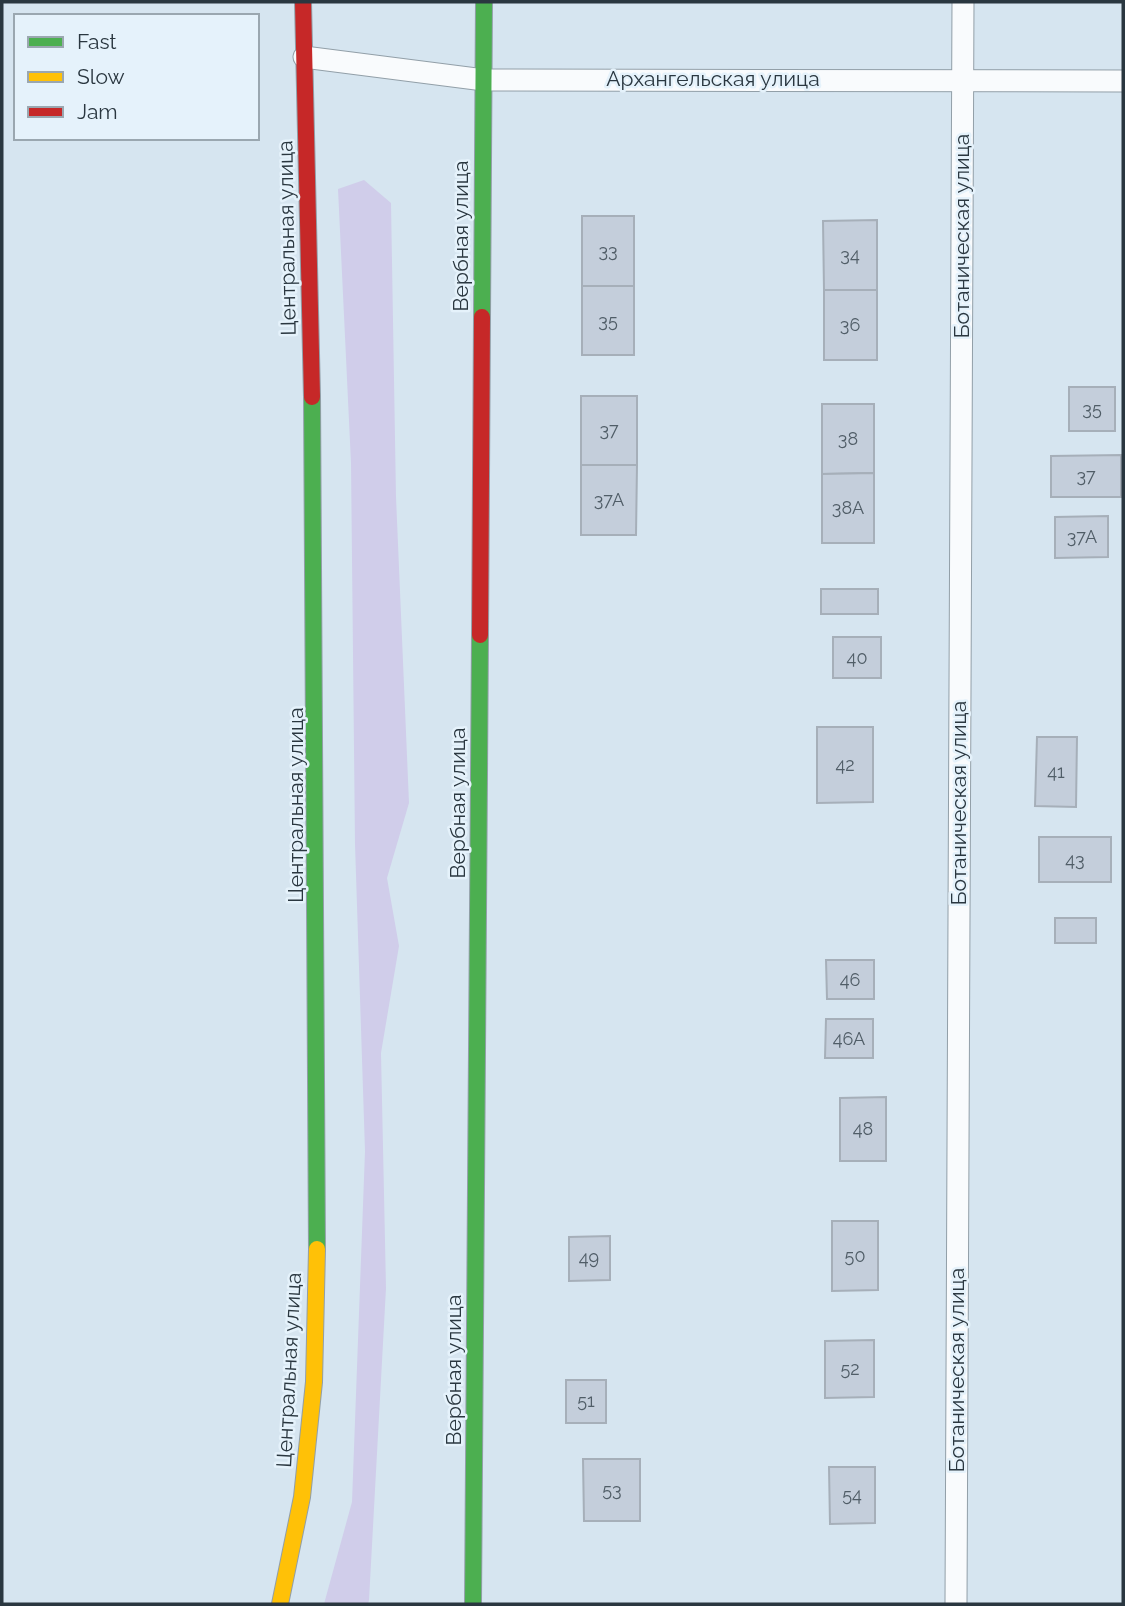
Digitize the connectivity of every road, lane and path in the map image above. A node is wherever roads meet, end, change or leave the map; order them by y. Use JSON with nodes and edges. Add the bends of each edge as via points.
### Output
{"nodes":[{"id":1,"x":303,"y":2,"type":"edge"},
{"id":2,"x":484,"y":2,"type":"edge"},
{"id":3,"x":963,"y":2,"type":"edge"},
{"id":4,"x":304,"y":57,"type":"junction"},
{"id":5,"x":962,"y":79,"type":"junction"},
{"id":6,"x":484,"y":80,"type":"junction"},
{"id":7,"x":1123,"y":81,"type":"edge"},
{"id":8,"x":280,"y":1604,"type":"edge"},
{"id":9,"x":473,"y":1604,"type":"edge"},
{"id":10,"x":956,"y":1604,"type":"edge"}],
"edges":[{"from":1,"to":4,"type":"street","name":"Центральная улица"},
{"from":2,"to":6,"type":"street","name":"Вербная улица"},
{"from":3,"to":5,"type":"street","name":"Ботаническая улица"},
{"from":4,"to":6,"type":"street","name":"Архангельская улица"},
{"from":4,"to":8,"type":"street","name":"Центральная улица","via":[[315,559],[318,1172],[314,1382],[302,1497]]},
{"from":5,"to":6,"type":"street","name":"Архангельская улица"},
{"from":5,"to":7,"type":"street","name":"Архангельская улица"},
{"from":5,"to":10,"type":"street","name":"Ботаническая улица"},
{"from":6,"to":9,"type":"street","name":"Вербная улица"}]}
